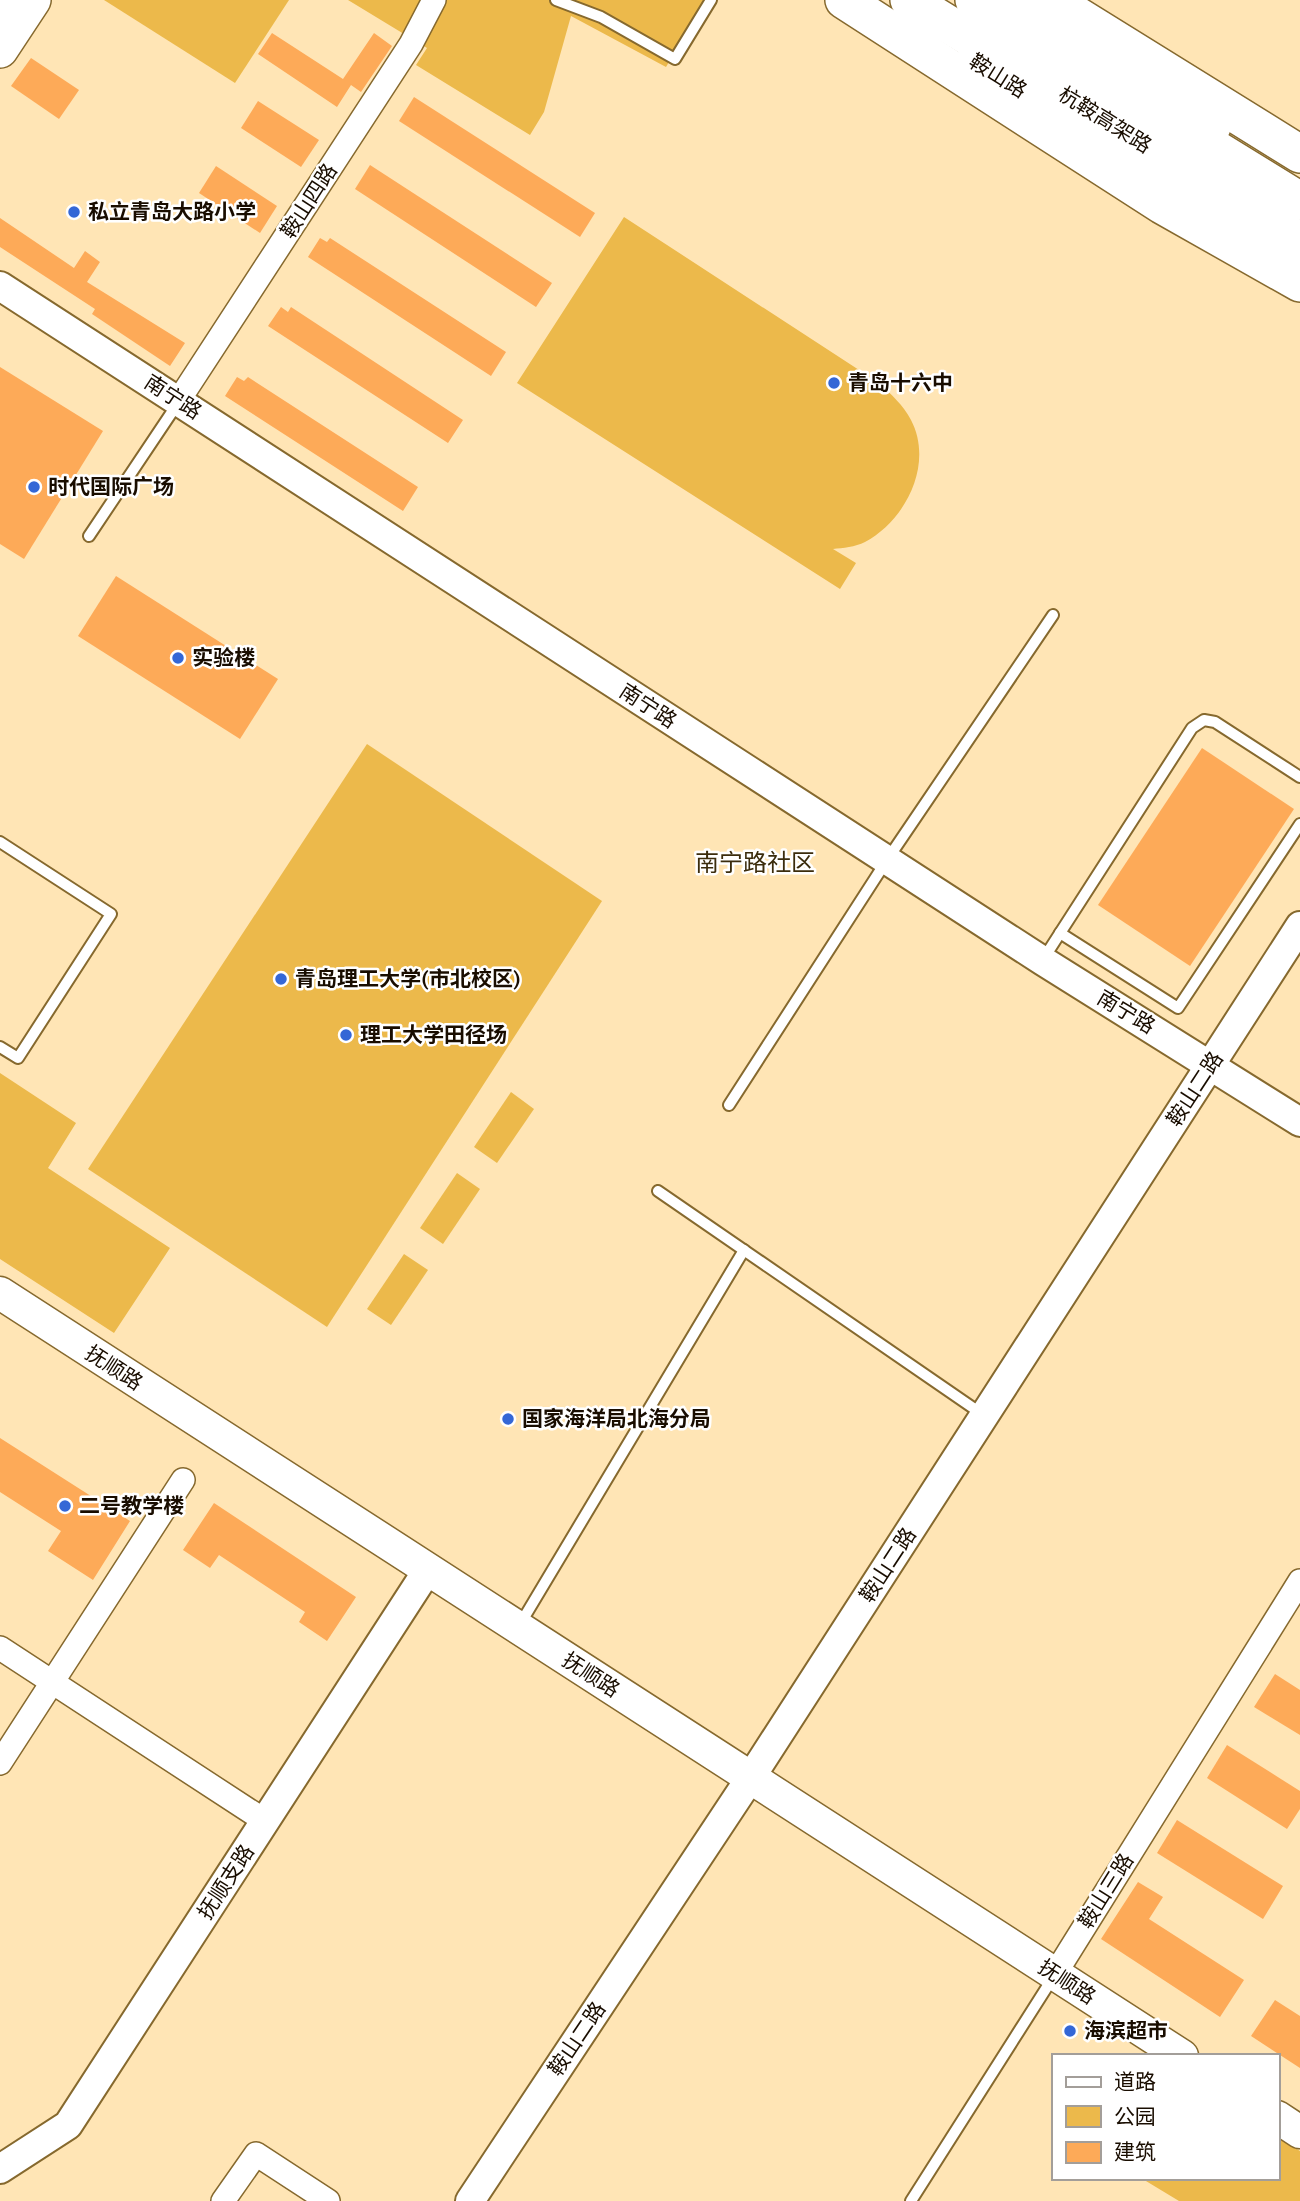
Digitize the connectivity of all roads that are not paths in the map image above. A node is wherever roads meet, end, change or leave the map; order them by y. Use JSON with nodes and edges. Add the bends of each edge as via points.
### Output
{"nodes":[{"id":1,"x":3,"y":0,"type":"edge"},
{"id":2,"x":33,"y":0,"type":"edge"},
{"id":3,"x":434,"y":0,"type":"edge"},
{"id":4,"x":556,"y":0,"type":"edge"},
{"id":5,"x":712,"y":0,"type":"edge"},
{"id":6,"x":844,"y":0,"type":"edge"},
{"id":7,"x":876,"y":0,"type":"edge"},
{"id":8,"x":909,"y":0,"type":"edge"},
{"id":9,"x":974,"y":0,"type":"edge"},
{"id":10,"x":1014,"y":0,"type":"edge"},
{"id":11,"x":1052,"y":0,"type":"edge"},
{"id":12,"x":0,"y":5,"type":"edge"},
{"id":13,"x":0,"y":50,"type":"edge"},
{"id":14,"x":1300,"y":154,"type":"edge"},
{"id":15,"x":1300,"y":186,"type":"edge"},
{"id":16,"x":1300,"y":201,"type":"edge"},
{"id":17,"x":1300,"y":241,"type":"edge"},
{"id":18,"x":1300,"y":261,"type":"edge"},
{"id":19,"x":1300,"y":283,"type":"edge"},
{"id":20,"x":0,"y":286,"type":"edge"},
{"id":21,"x":179,"y":400,"type":"junction"},
{"id":22,"x":89,"y":536,"type":"dead end"},
{"id":23,"x":1053,"y":615,"type":"dead end"},
{"id":24,"x":1300,"y":777,"type":"edge"},
{"id":25,"x":1300,"y":824,"type":"edge"},
{"id":26,"x":0,"y":842,"type":"edge"},
{"id":27,"x":887,"y":860,"type":"junction"},
{"id":28,"x":1300,"y":926,"type":"edge"},
{"id":29,"x":1060,"y":933,"type":"junction"},
{"id":30,"x":1042,"y":961,"type":"junction"},
{"id":31,"x":0,"y":1047,"type":"edge"},
{"id":32,"x":1211,"y":1064,"type":"junction"},
{"id":33,"x":729,"y":1105,"type":"dead end"},
{"id":34,"x":1300,"y":1122,"type":"edge"},
{"id":35,"x":658,"y":1191,"type":"dead end"},
{"id":36,"x":744,"y":1250,"type":"junction"},
{"id":37,"x":0,"y":1293,"type":"edge"},
{"id":38,"x":985,"y":1416,"type":"junction"},
{"id":39,"x":183,"y":1480,"type":"dead end"},
{"id":40,"x":427,"y":1571,"type":"junction"},
{"id":41,"x":1300,"y":1581,"type":"edge"},
{"id":42,"x":517,"y":1628,"type":"junction"},
{"id":43,"x":0,"y":1648,"type":"edge"},
{"id":44,"x":51,"y":1681,"type":"junction"},
{"id":45,"x":0,"y":1763,"type":"edge"},
{"id":46,"x":751,"y":1777,"type":"junction"},
{"id":47,"x":265,"y":1821,"type":"junction"},
{"id":48,"x":1055,"y":1974,"type":"junction"},
{"id":49,"x":1179,"y":2054,"type":"edge"},
{"id":50,"x":1279,"y":2118,"type":"edge"},
{"id":51,"x":1300,"y":2132,"type":"edge"},
{"id":52,"x":0,"y":2169,"type":"edge"},
{"id":53,"x":223,"y":2201,"type":"edge"},
{"id":54,"x":328,"y":2201,"type":"edge"},
{"id":55,"x":470,"y":2201,"type":"edge"},
{"id":56,"x":911,"y":2201,"type":"edge"}],
"edges":[{"from":1,"to":12,"type":"main road"},
{"from":2,"to":13,"type":"main road"},
{"from":3,"to":21,"type":"street","name":"鞍山四路","via":[[411,44]]},
{"from":4,"to":5,"type":"lane","via":[[600,17],[674,60]]},
{"from":6,"to":19,"type":"highway","via":[[1162,205]]},
{"from":7,"to":18,"type":"main road","name":"鞍山路"},
{"from":8,"to":17,"type":"highway","name":"杭鞍高架路"},
{"from":9,"to":16,"type":"highway","name":"杭鞍高架路"},
{"from":10,"to":15,"type":"main road"},
{"from":11,"to":14,"type":"highway"},
{"from":20,"to":21,"type":"street","name":"南宁路"},
{"from":21,"to":22,"type":"lane"},
{"from":21,"to":27,"type":"street","name":"南宁路"},
{"from":23,"to":27,"type":"lane"},
{"from":24,"to":29,"type":"lane","via":[[1215,722],[1204,720],[1192,728]]},
{"from":25,"to":29,"type":"lane","via":[[1178,1008]]},
{"from":26,"to":31,"type":"lane","via":[[111,914],[18,1058]]},
{"from":27,"to":30,"type":"street","name":"南宁路"},
{"from":27,"to":33,"type":"lane"},
{"from":28,"to":32,"type":"street","name":"鞍山二路"},
{"from":29,"to":30,"type":"lane"},
{"from":30,"to":32,"type":"street","name":"南宁路"},
{"from":32,"to":34,"type":"street","name":"南宁路"},
{"from":32,"to":38,"type":"street","name":"鞍山二路"},
{"from":35,"to":36,"type":"lane"},
{"from":36,"to":38,"type":"lane"},
{"from":36,"to":42,"type":"lane"},
{"from":37,"to":40,"type":"main road","name":"抚顺路"},
{"from":38,"to":46,"type":"street","name":"鞍山二路"},
{"from":39,"to":44,"type":"street"},
{"from":40,"to":42,"type":"main road","name":"抚顺路"},
{"from":40,"to":47,"type":"street","name":"抚顺支路"},
{"from":41,"to":48,"type":"street","name":"鞍山三路"},
{"from":42,"to":46,"type":"main road","name":"抚顺路"},
{"from":43,"to":44,"type":"street"},
{"from":44,"to":45,"type":"street"},
{"from":44,"to":47,"type":"street"},
{"from":46,"to":48,"type":"main road","name":"抚顺路"},
{"from":46,"to":55,"type":"street","name":"鞍山二路"},
{"from":47,"to":52,"type":"street","name":"抚顺支路","via":[[68,2125]]},
{"from":48,"to":49,"type":"main road","name":"抚顺路"},
{"from":48,"to":56,"type":"lane","name":"鞍山三路"},
{"from":50,"to":51,"type":"main road"},
{"from":53,"to":54,"type":"street","via":[[256,2154]]}]}
